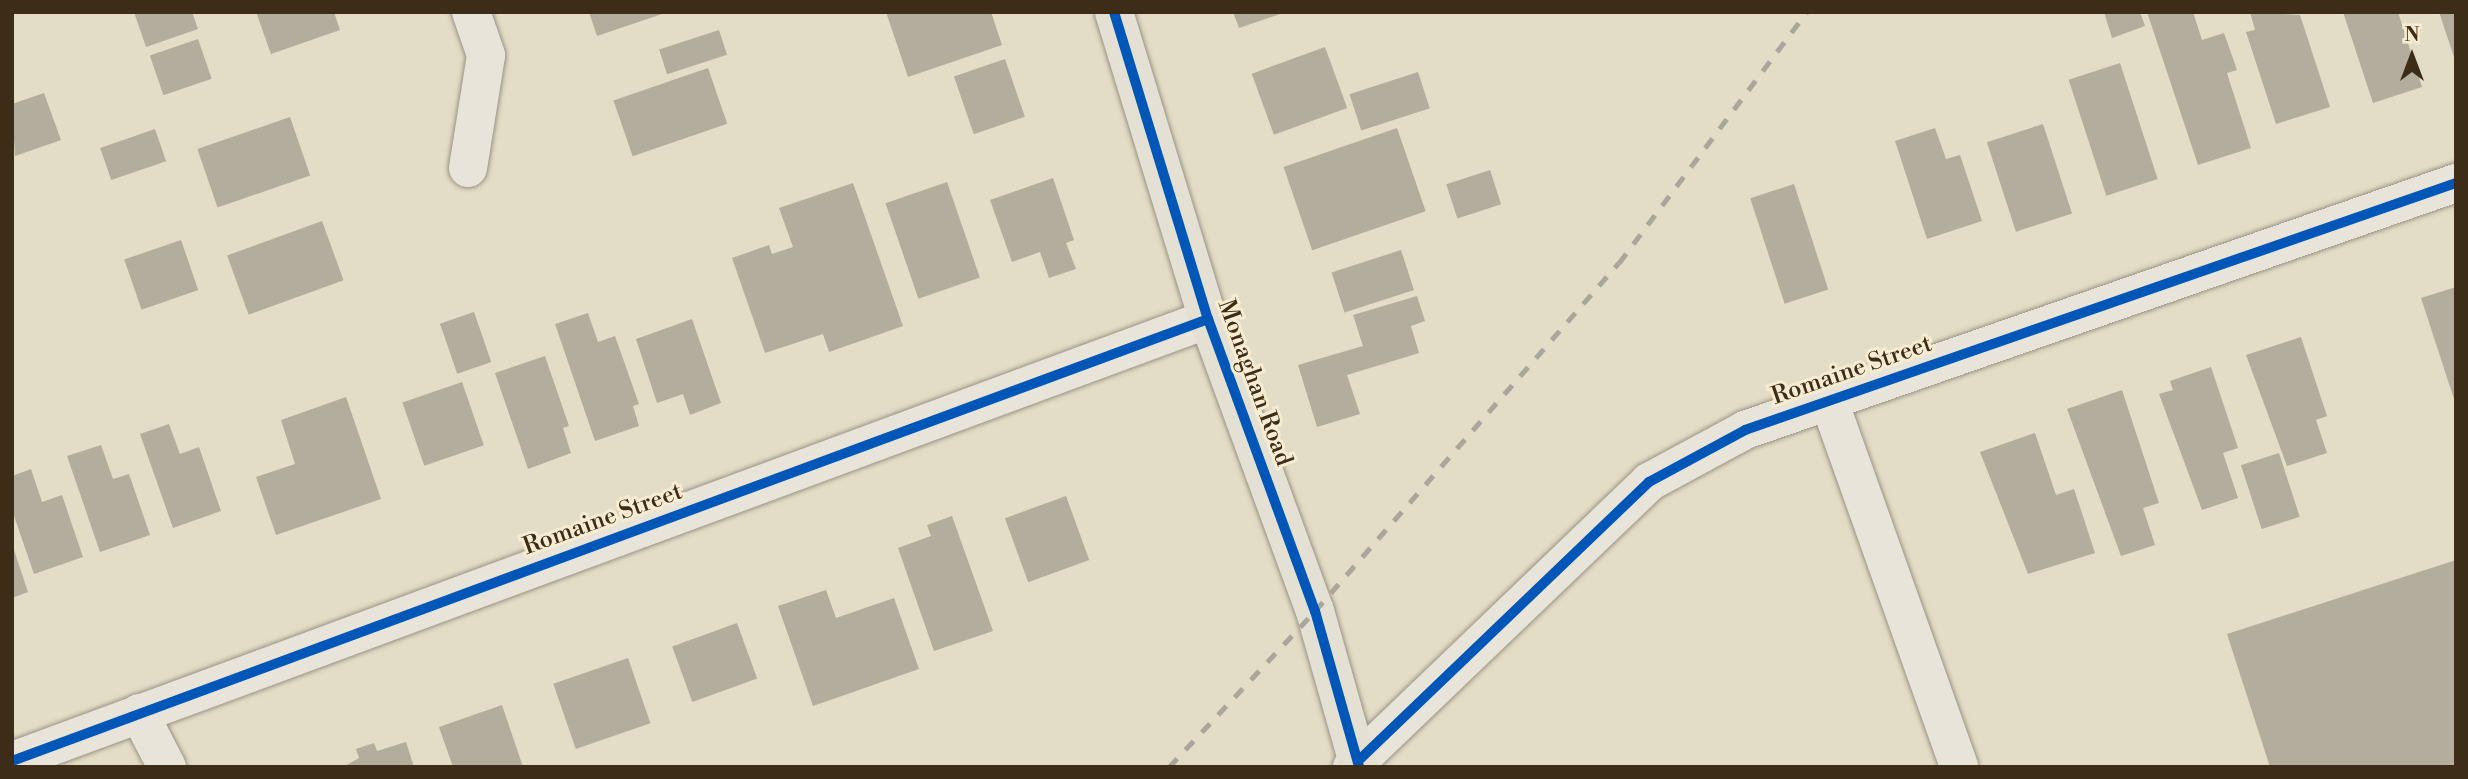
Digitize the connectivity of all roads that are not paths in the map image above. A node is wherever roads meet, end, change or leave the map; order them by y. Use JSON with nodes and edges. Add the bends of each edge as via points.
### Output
{"nodes":[{"id":1,"x":471,"y":12,"type":"edge"},
{"id":2,"x":1114,"y":12,"type":"edge"},
{"id":3,"x":468,"y":168,"type":"dead end"},
{"id":4,"x":2456,"y":183,"type":"edge"},
{"id":5,"x":1208,"y":319,"type":"junction"},
{"id":6,"x":1829,"y":401,"type":"junction"},
{"id":7,"x":139,"y":713,"type":"junction"},
{"id":8,"x":12,"y":761,"type":"edge"},
{"id":9,"x":1356,"y":765,"type":"edge"},
{"id":10,"x":167,"y":767,"type":"edge"},
{"id":11,"x":1959,"y":767,"type":"edge"}],
"edges":[{"from":1,"to":3,"type":"street","via":[[486,55]]},
{"from":2,"to":5,"type":"main road","name":"Monaghan Road"},
{"from":4,"to":6,"type":"street","name":"Romaine Street"},
{"from":5,"to":7,"type":"street","name":"Romaine Street"},
{"from":5,"to":9,"type":"main road","name":"Monaghan Road","via":[[1315,611]]},
{"from":6,"to":9,"type":"street","name":"Romaine Street","via":[[1745,430],[1649,482]]},
{"from":6,"to":11,"type":"street"},
{"from":7,"to":8,"type":"street","name":"Romaine Street"},
{"from":7,"to":10,"type":"street"}]}
